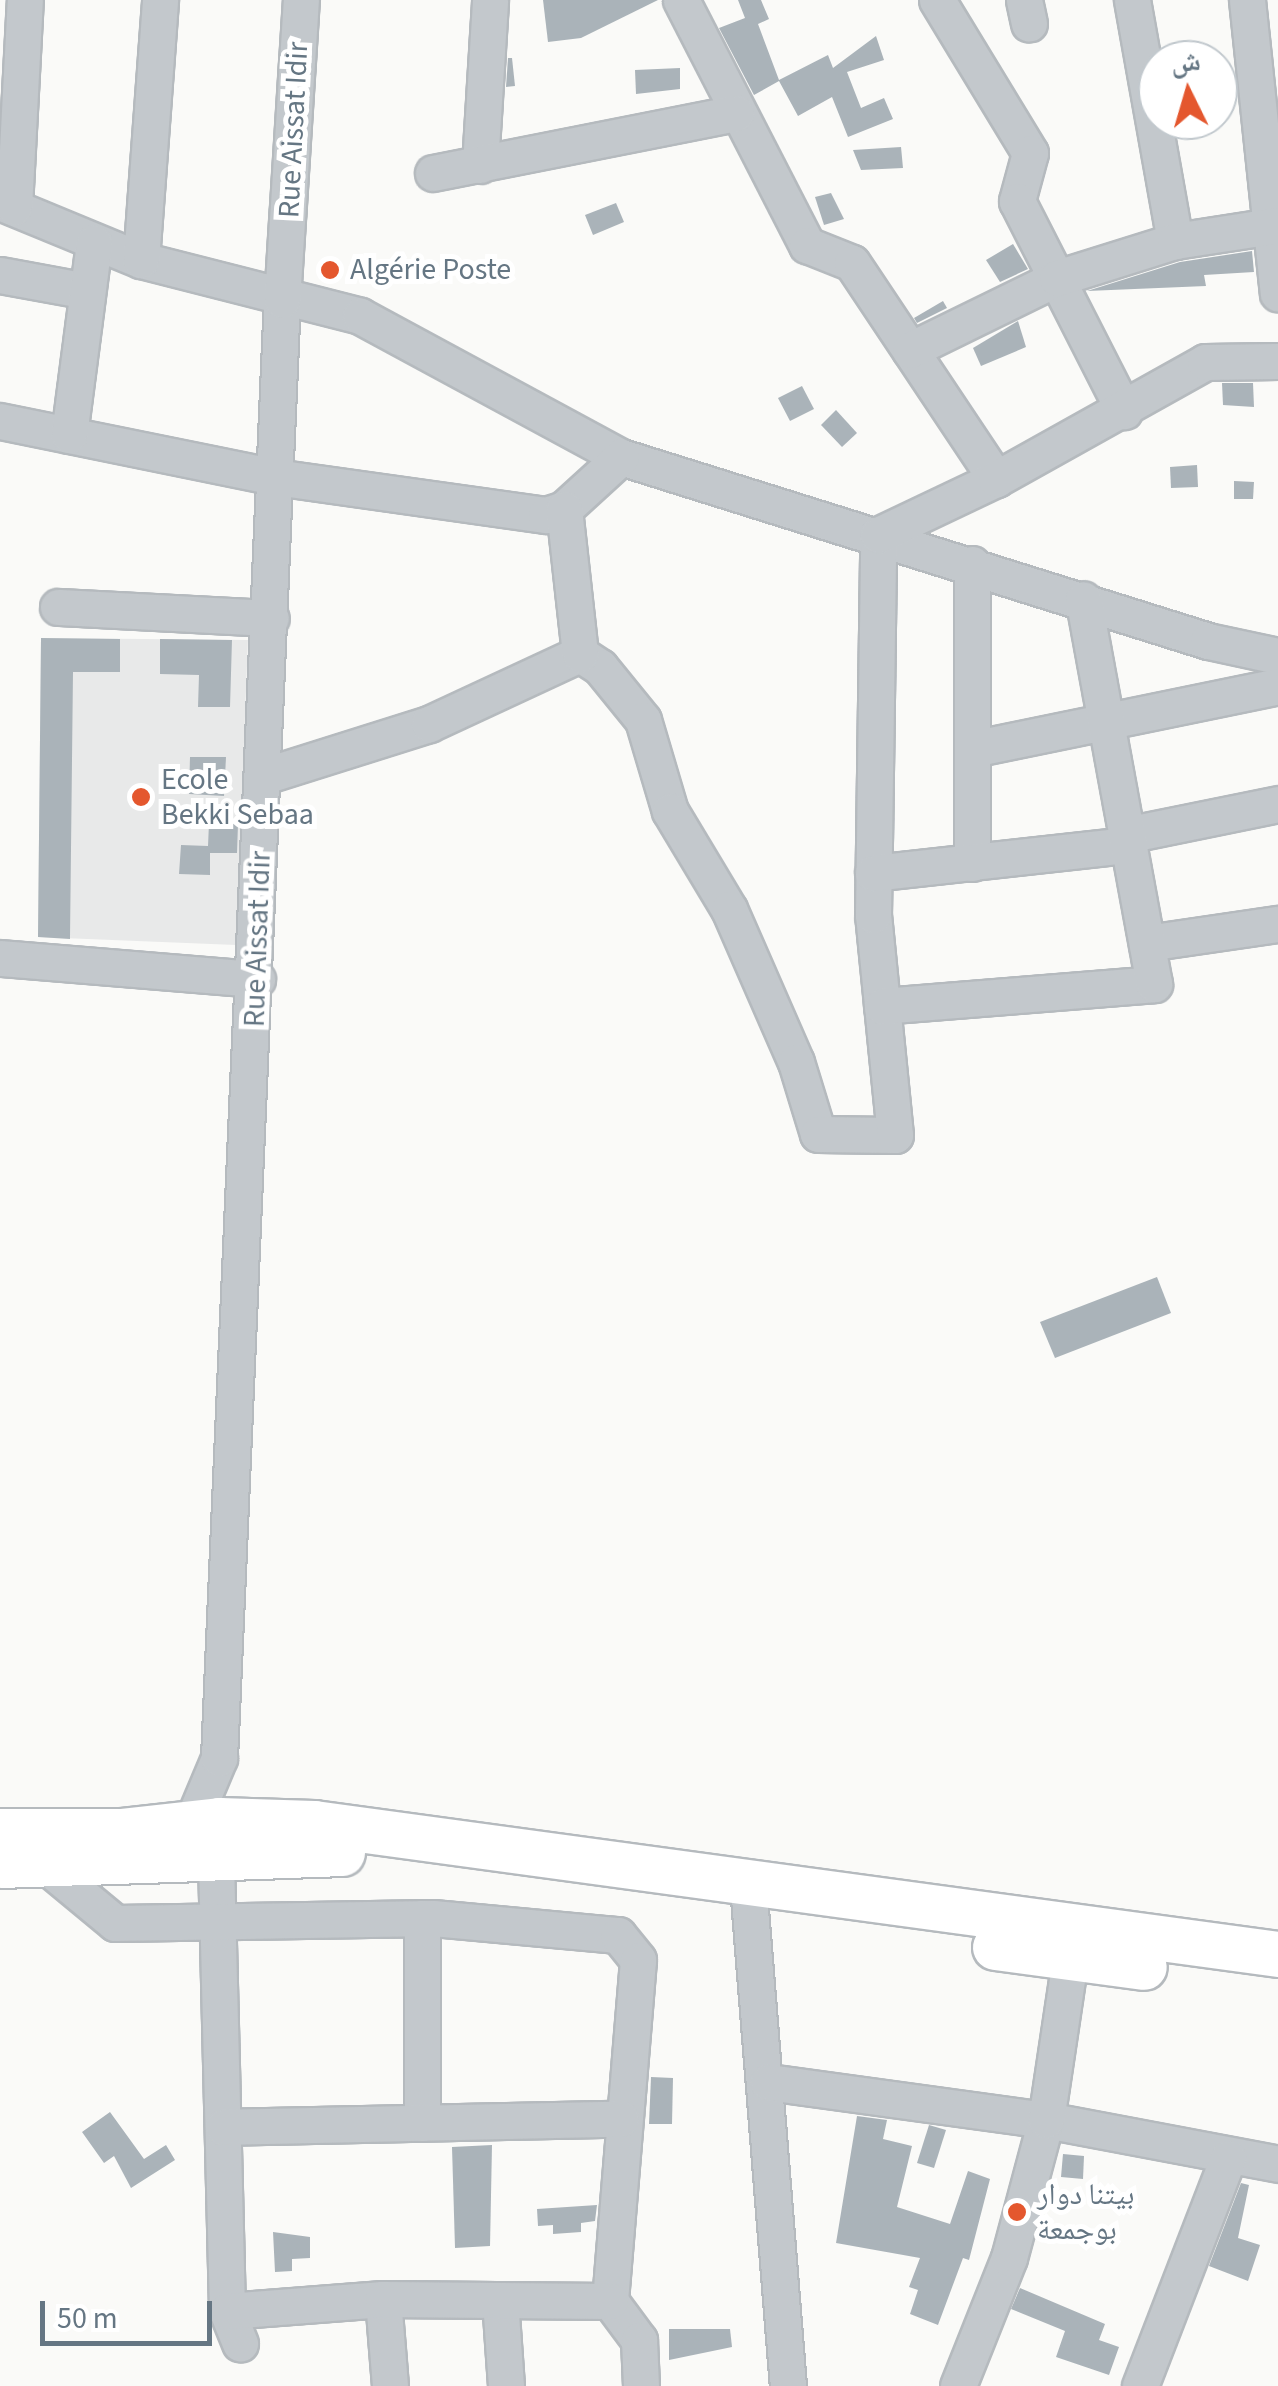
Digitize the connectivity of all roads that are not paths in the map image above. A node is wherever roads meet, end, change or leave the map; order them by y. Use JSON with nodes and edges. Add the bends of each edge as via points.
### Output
{"nodes":[{"id":1,"x":160,"y":0,"type":"edge"},
{"id":2,"x":302,"y":0,"type":"edge"},
{"id":3,"x":490,"y":0,"type":"edge"},
{"id":4,"x":681,"y":0,"type":"edge"},
{"id":5,"x":937,"y":0,"type":"edge"},
{"id":6,"x":1132,"y":0,"type":"edge"},
{"id":7,"x":1247,"y":0,"type":"edge"},
{"id":8,"x":17,"y":2,"type":"edge"},
{"id":9,"x":736,"y":113,"type":"junction"},
{"id":10,"x":480,"y":165,"type":"junction"},
{"id":11,"x":434,"y":174,"type":"dead end"},
{"id":12,"x":7,"y":204,"type":"edge"},
{"id":13,"x":1274,"y":225,"type":"edge"},
{"id":14,"x":1176,"y":242,"type":"junction"},
{"id":15,"x":94,"y":243,"type":"junction"},
{"id":16,"x":141,"y":260,"type":"junction"},
{"id":17,"x":0,"y":275,"type":"edge"},
{"id":18,"x":1056,"y":278,"type":"junction"},
{"id":19,"x":87,"y":291,"type":"junction"},
{"id":20,"x":1278,"y":293,"type":"edge"},
{"id":21,"x":282,"y":300,"type":"junction"},
{"id":22,"x":910,"y":350,"type":"junction"},
{"id":23,"x":1278,"y":361,"type":"edge"},
{"id":24,"x":1124,"y":411,"type":"junction"},
{"id":25,"x":0,"y":421,"type":"edge"},
{"id":26,"x":68,"y":435,"type":"junction"},
{"id":27,"x":621,"y":457,"type":"junction"},
{"id":28,"x":276,"y":477,"type":"junction"},
{"id":29,"x":996,"y":479,"type":"junction"},
{"id":30,"x":564,"y":509,"type":"junction"},
{"id":31,"x":878,"y":535,"type":"junction"},
{"id":32,"x":972,"y":564,"type":"junction"},
{"id":33,"x":1083,"y":599,"type":"junction"},
{"id":34,"x":58,"y":607,"type":"dead end"},
{"id":35,"x":271,"y":618,"type":"junction"},
{"id":36,"x":580,"y":654,"type":"junction"},
{"id":37,"x":1278,"y":656,"type":"edge"},
{"id":38,"x":1278,"y":686,"type":"edge"},
{"id":39,"x":1106,"y":723,"type":"junction"},
{"id":40,"x":972,"y":749,"type":"junction"},
{"id":41,"x":264,"y":776,"type":"junction"},
{"id":42,"x":1278,"y":804,"type":"edge"},
{"id":43,"x":1127,"y":840,"type":"junction"},
{"id":44,"x":972,"y":863,"type":"junction"},
{"id":45,"x":874,"y":873,"type":"junction"},
{"id":46,"x":1278,"y":924,"type":"edge"},
{"id":47,"x":1146,"y":944,"type":"junction"},
{"id":48,"x":0,"y":958,"type":"edge"},
{"id":49,"x":257,"y":979,"type":"junction"},
{"id":50,"x":882,"y":1006,"type":"junction"},
{"id":51,"x":219,"y":1758,"type":"junction"},
{"id":52,"x":0,"y":1831,"type":"edge"},
{"id":53,"x":222,"y":1844,"type":"junction"},
{"id":54,"x":45,"y":1865,"type":"junction"},
{"id":55,"x":0,"y":1866,"type":"edge"},
{"id":56,"x":749,"y":1896,"type":"junction"},
{"id":57,"x":219,"y":1917,"type":"junction"},
{"id":58,"x":422,"y":1918,"type":"junction"},
{"id":59,"x":1278,"y":1954,"type":"edge"},
{"id":60,"x":1070,"y":1960,"type":"junction"},
{"id":61,"x":1278,"y":1980,"type":"edge"},
{"id":62,"x":768,"y":2082,"type":"junction"},
{"id":63,"x":620,"y":2119,"type":"junction"},
{"id":64,"x":1046,"y":2120,"type":"junction"},
{"id":65,"x":422,"y":2123,"type":"junction"},
{"id":66,"x":224,"y":2126,"type":"junction"},
{"id":67,"x":1228,"y":2158,"type":"junction"},
{"id":68,"x":1278,"y":2164,"type":"edge"},
{"id":69,"x":384,"y":2299,"type":"junction"},
{"id":70,"x":500,"y":2300,"type":"junction"},
{"id":71,"x":610,"y":2300,"type":"junction"},
{"id":72,"x":390,"y":2386,"type":"edge"},
{"id":73,"x":506,"y":2386,"type":"edge"},
{"id":74,"x":641,"y":2386,"type":"edge"},
{"id":75,"x":788,"y":2386,"type":"edge"},
{"id":76,"x":958,"y":2386,"type":"edge"},
{"id":77,"x":1140,"y":2386,"type":"edge"}],
"edges":[{"from":1,"to":16,"type":"street"},
{"from":2,"to":21,"type":"street","name":"Rue Aissat Idir"},
{"from":3,"to":10,"type":"street"},
{"from":4,"to":9,"type":"street"},
{"from":5,"to":18,"type":"street","via":[[1030,153],[1017,200]]},
{"from":6,"to":14,"type":"street"},
{"from":7,"to":13,"type":"street"},
{"from":8,"to":12,"type":"street"},
{"from":9,"to":10,"type":"street"},
{"from":9,"to":22,"type":"street","via":[[807,245],[852,263]]},
{"from":10,"to":11,"type":"street"},
{"from":12,"to":15,"type":"street"},
{"from":13,"to":14,"type":"street"},
{"from":13,"to":20,"type":"street"},
{"from":14,"to":18,"type":"street"},
{"from":15,"to":16,"type":"street"},
{"from":15,"to":19,"type":"street"},
{"from":16,"to":21,"type":"street"},
{"from":17,"to":19,"type":"street"},
{"from":18,"to":22,"type":"street"},
{"from":18,"to":24,"type":"street"},
{"from":19,"to":26,"type":"street"},
{"from":21,"to":27,"type":"street","via":[[360,316]]},
{"from":21,"to":28,"type":"street","name":"Rue Aissat Idir"},
{"from":22,"to":29,"type":"street"},
{"from":23,"to":24,"type":"street","via":[[1205,362]]},
{"from":24,"to":29,"type":"street"},
{"from":25,"to":26,"type":"street"},
{"from":26,"to":28,"type":"street"},
{"from":27,"to":30,"type":"street"},
{"from":27,"to":31,"type":"street"},
{"from":28,"to":30,"type":"street","via":[[546,515]]},
{"from":28,"to":35,"type":"street","name":"Rue Aissat Idir"},
{"from":29,"to":31,"type":"street"},
{"from":30,"to":36,"type":"street"},
{"from":31,"to":32,"type":"street"},
{"from":31,"to":45,"type":"street"},
{"from":32,"to":33,"type":"street"},
{"from":32,"to":40,"type":"street"},
{"from":33,"to":37,"type":"street"},
{"from":33,"to":39,"type":"street"},
{"from":34,"to":35,"type":"street"},
{"from":35,"to":41,"type":"street","name":"Rue Aissat Idir"},
{"from":36,"to":41,"type":"street","via":[[429,724]]},
{"from":36,"to":50,"type":"street","via":[[600,666],[643,720],[670,810],[728,909],[796,1062],[818,1134],[894,1135]]},
{"from":38,"to":39,"type":"street"},
{"from":39,"to":40,"type":"street"},
{"from":39,"to":43,"type":"street"},
{"from":40,"to":44,"type":"street"},
{"from":41,"to":49,"type":"street","name":"Rue Aissat Idir"},
{"from":42,"to":43,"type":"street"},
{"from":43,"to":44,"type":"street"},
{"from":43,"to":47,"type":"street"},
{"from":44,"to":45,"type":"street"},
{"from":45,"to":50,"type":"street"},
{"from":46,"to":47,"type":"street"},
{"from":47,"to":50,"type":"street","via":[[1154,984]]},
{"from":48,"to":49,"type":"street"},
{"from":49,"to":51,"type":"street","name":"Rue Aissat Idir"},
{"from":51,"to":53,"type":"street"},
{"from":51,"to":53,"type":"street"},
{"from":52,"to":53,"type":"main road"},
{"from":53,"to":54,"type":"main road"},
{"from":53,"to":56,"type":"main road","via":[[354,1828]]},
{"from":53,"to":57,"type":"street"},
{"from":54,"to":55,"type":"main road"},
{"from":54,"to":57,"type":"street","via":[[115,1923]]},
{"from":56,"to":59,"type":"main road"},
{"from":56,"to":60,"type":"main road"},
{"from":56,"to":62,"type":"street"},
{"from":57,"to":58,"type":"street"},
{"from":57,"to":66,"type":"street"},
{"from":58,"to":63,"type":"street","via":[[618,1935],[638,1960]]},
{"from":58,"to":65,"type":"street"},
{"from":60,"to":61,"type":"main road"},
{"from":60,"to":64,"type":"street"},
{"from":62,"to":64,"type":"street"},
{"from":62,"to":75,"type":"street"},
{"from":63,"to":65,"type":"street"},
{"from":63,"to":71,"type":"street"},
{"from":64,"to":67,"type":"street"},
{"from":64,"to":76,"type":"street","via":[[1009,2258]]},
{"from":65,"to":66,"type":"street"},
{"from":66,"to":69,"type":"street","via":[[234,2327]]},
{"from":67,"to":68,"type":"street"},
{"from":67,"to":77,"type":"street"},
{"from":69,"to":70,"type":"street"},
{"from":69,"to":72,"type":"street"},
{"from":70,"to":71,"type":"street"},
{"from":70,"to":73,"type":"street"},
{"from":71,"to":74,"type":"street","via":[[639,2340]]}]}
